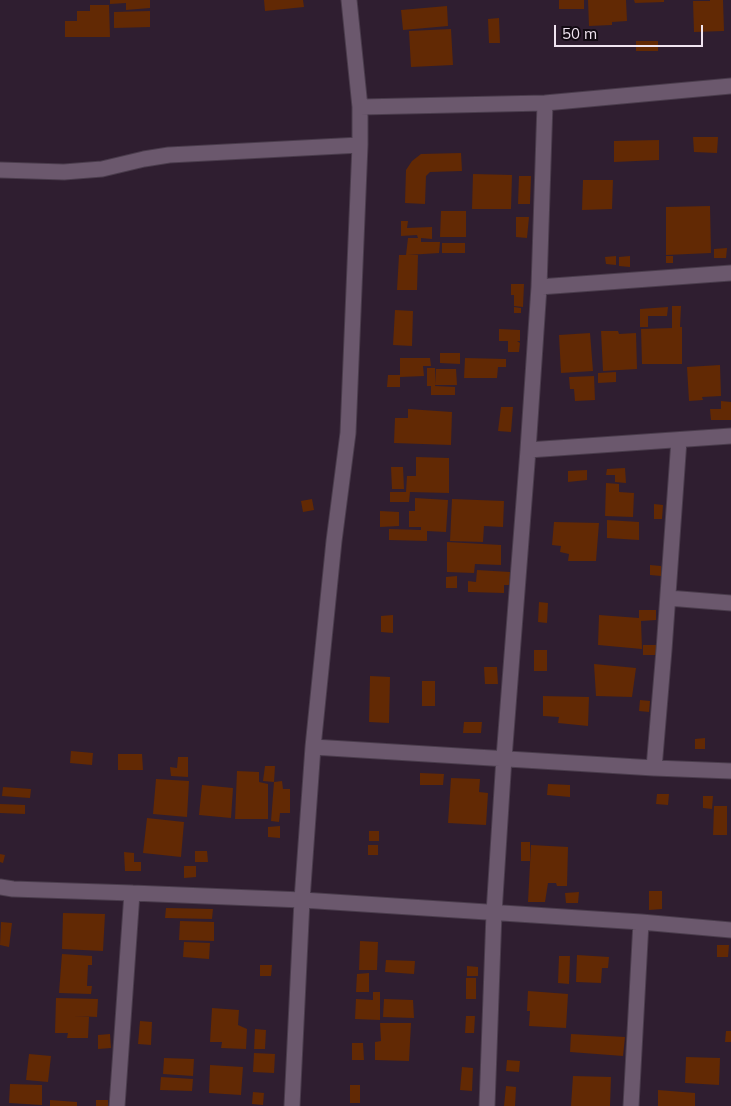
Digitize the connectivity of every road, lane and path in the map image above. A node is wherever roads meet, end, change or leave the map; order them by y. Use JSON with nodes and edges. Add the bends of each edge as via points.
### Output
{"nodes":[{"id":1,"x":349,"y":0,"type":"edge"},
{"id":2,"x":731,"y":86,"type":"edge"},
{"id":3,"x":545,"y":103,"type":"junction"},
{"id":4,"x":360,"y":107,"type":"junction"},
{"id":5,"x":360,"y":145,"type":"junction"},
{"id":6,"x":0,"y":170,"type":"edge"},
{"id":7,"x":731,"y":273,"type":"edge"},
{"id":8,"x":539,"y":287,"type":"junction"},
{"id":9,"x":731,"y":436,"type":"edge"},
{"id":10,"x":679,"y":440,"type":"junction"},
{"id":11,"x":528,"y":450,"type":"junction"},
{"id":12,"x":668,"y":598,"type":"junction"},
{"id":13,"x":731,"y":603,"type":"edge"},
{"id":14,"x":313,"y":748,"type":"junction"},
{"id":15,"x":504,"y":758,"type":"junction"},
{"id":16,"x":654,"y":768,"type":"junction"},
{"id":17,"x":731,"y":771,"type":"edge"},
{"id":18,"x":0,"y":887,"type":"edge"},
{"id":19,"x":132,"y":893,"type":"junction"},
{"id":20,"x":302,"y":900,"type":"junction"},
{"id":21,"x":494,"y":913,"type":"junction"},
{"id":22,"x":641,"y":922,"type":"junction"},
{"id":23,"x":731,"y":930,"type":"edge"},
{"id":24,"x":117,"y":1106,"type":"edge"},
{"id":25,"x":292,"y":1106,"type":"edge"},
{"id":26,"x":488,"y":1106,"type":"edge"},
{"id":27,"x":631,"y":1106,"type":"edge"}],
"edges":[{"from":1,"to":4,"type":"street"},
{"from":2,"to":3,"type":"street"},
{"from":3,"to":4,"type":"street"},
{"from":3,"to":8,"type":"street"},
{"from":4,"to":5,"type":"street"},
{"from":5,"to":6,"type":"street","via":[[169,154],[102,169],[64,172]]},
{"from":5,"to":14,"type":"street","via":[[348,433]]},
{"from":7,"to":8,"type":"street"},
{"from":8,"to":11,"type":"street"},
{"from":9,"to":10,"type":"street"},
{"from":10,"to":11,"type":"street"},
{"from":10,"to":12,"type":"street"},
{"from":11,"to":15,"type":"street"},
{"from":12,"to":13,"type":"street"},
{"from":12,"to":16,"type":"street"},
{"from":14,"to":15,"type":"street"},
{"from":14,"to":20,"type":"street"},
{"from":15,"to":16,"type":"street"},
{"from":15,"to":21,"type":"street"},
{"from":16,"to":17,"type":"street"},
{"from":18,"to":19,"type":"street"},
{"from":19,"to":20,"type":"street"},
{"from":19,"to":24,"type":"street"},
{"from":20,"to":21,"type":"street"},
{"from":20,"to":25,"type":"street"},
{"from":21,"to":22,"type":"street"},
{"from":21,"to":26,"type":"street"},
{"from":22,"to":23,"type":"street"},
{"from":22,"to":27,"type":"street"}]}
